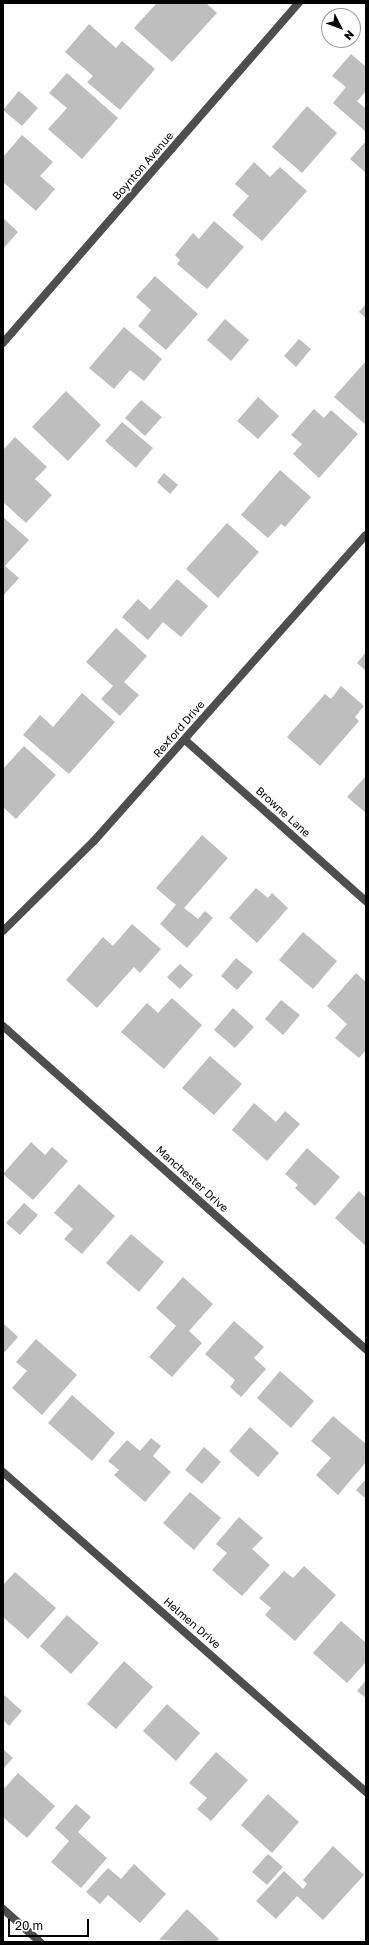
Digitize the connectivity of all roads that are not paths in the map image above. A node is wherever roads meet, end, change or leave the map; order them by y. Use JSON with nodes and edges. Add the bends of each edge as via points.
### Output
{"nodes":[{"id":1,"x":299,"y":3,"type":"edge"},
{"id":2,"x":3,"y":343,"type":"edge"},
{"id":3,"x":366,"y":535,"type":"edge"},
{"id":4,"x":185,"y":740,"type":"junction"},
{"id":5,"x":366,"y":900,"type":"edge"},
{"id":6,"x":3,"y":931,"type":"edge"},
{"id":7,"x":3,"y":1026,"type":"edge"},
{"id":8,"x":366,"y":1349,"type":"edge"},
{"id":9,"x":3,"y":1472,"type":"edge"},
{"id":10,"x":366,"y":1792,"type":"edge"},
{"id":11,"x":3,"y":1909,"type":"edge"},
{"id":12,"x":40,"y":1942,"type":"edge"}],
"edges":[{"from":1,"to":2,"type":"street","name":"Boynton Avenue"},
{"from":3,"to":4,"type":"street","name":"Rexford Drive"},
{"from":4,"to":5,"type":"street","name":"Browne Lane"},
{"from":4,"to":6,"type":"street","name":"Rexford Drive","via":[[94,841]]},
{"from":7,"to":8,"type":"street","name":"Manchester Drive"},
{"from":9,"to":10,"type":"street","name":"Helmen Drive"},
{"from":11,"to":12,"type":"street"}]}
